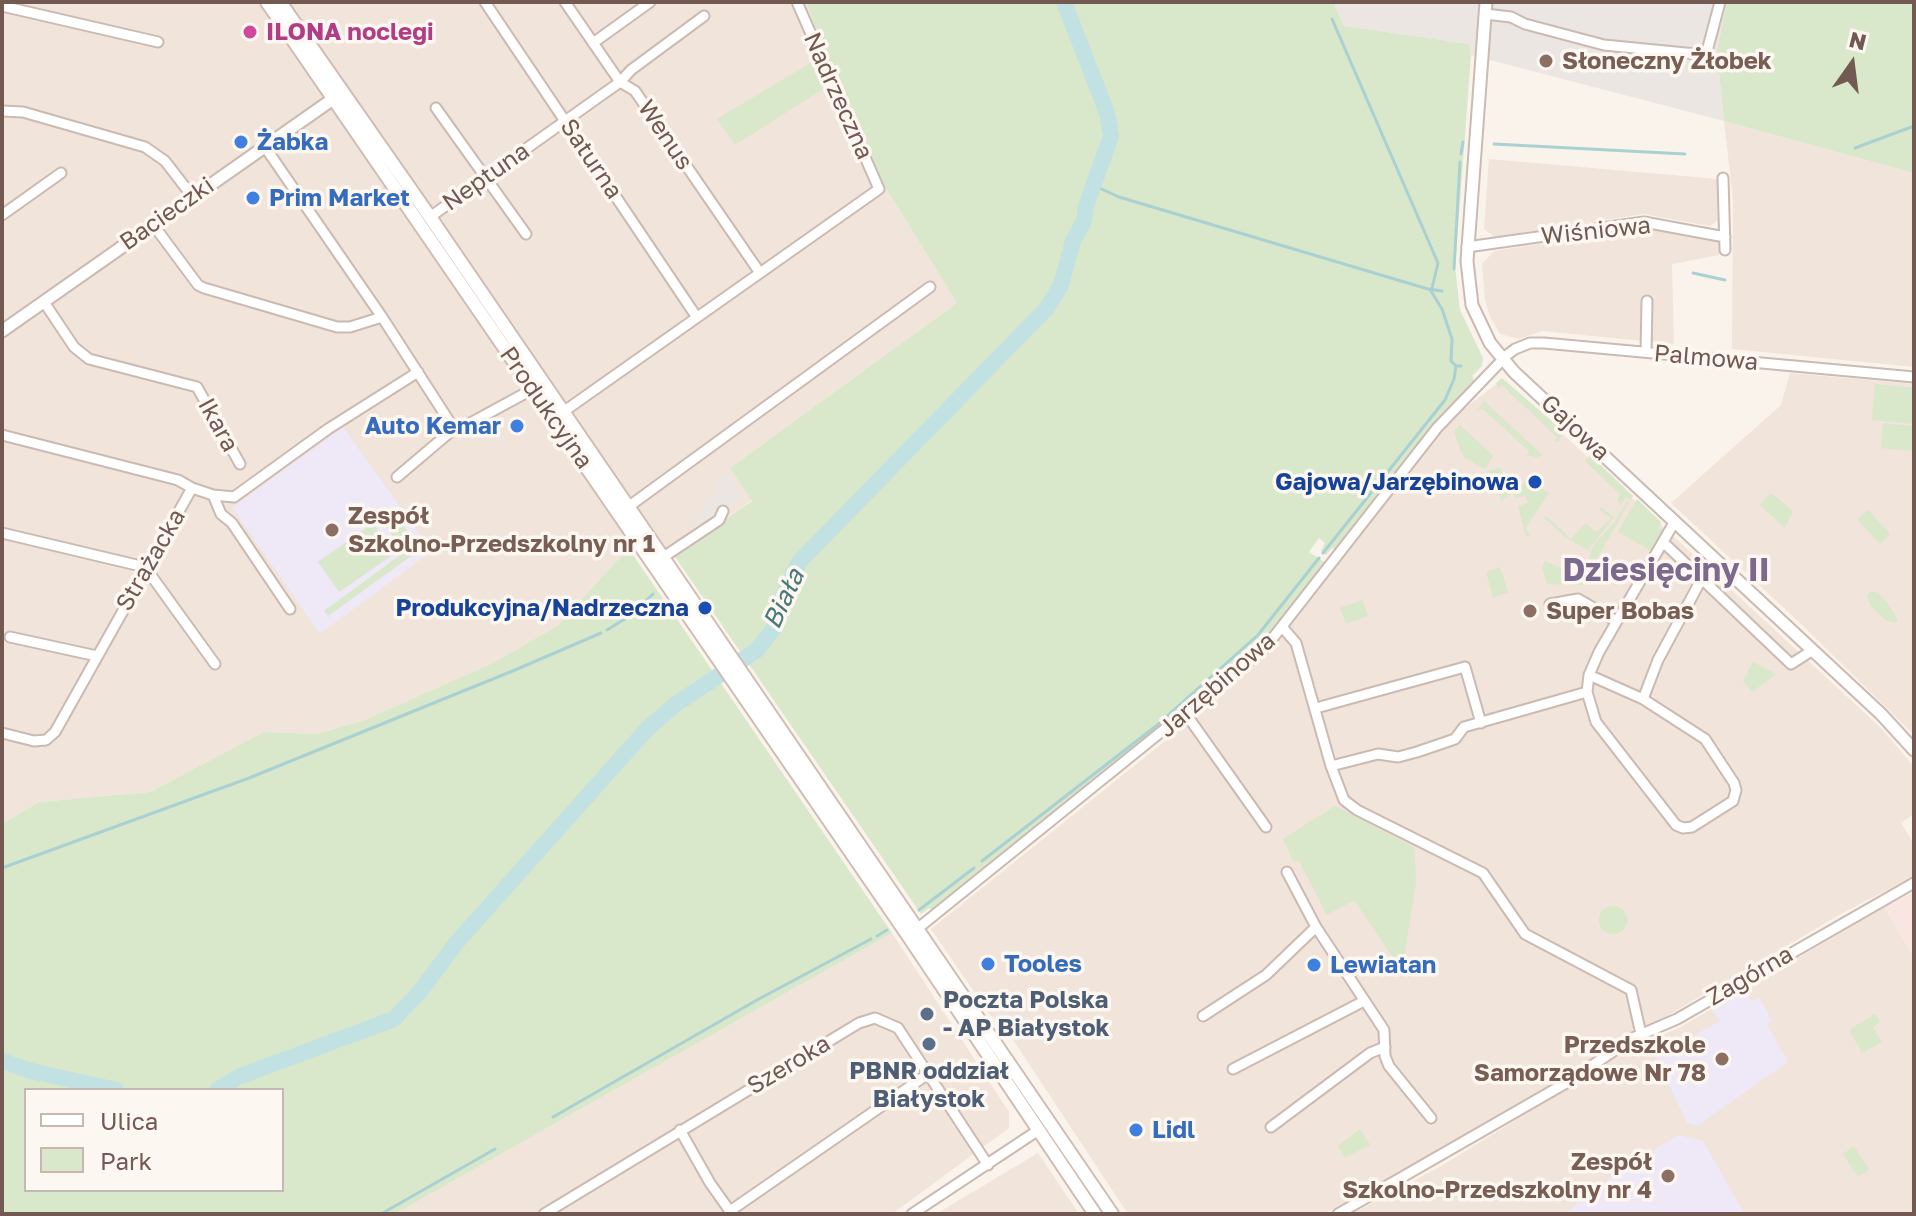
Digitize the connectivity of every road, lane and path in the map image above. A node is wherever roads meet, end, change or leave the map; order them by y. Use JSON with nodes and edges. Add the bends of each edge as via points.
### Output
{"nodes":[{"id":1,"x":267,"y":2,"type":"edge"},
{"id":2,"x":280,"y":2,"type":"edge"},
{"id":3,"x":485,"y":2,"type":"edge"},
{"id":4,"x":565,"y":2,"type":"edge"},
{"id":5,"x":650,"y":2,"type":"edge"},
{"id":6,"x":797,"y":2,"type":"edge"},
{"id":7,"x":1720,"y":2,"type":"edge"},
{"id":8,"x":2,"y":6,"type":"edge"},
{"id":9,"x":1485,"y":8,"type":"edge"},
{"id":10,"x":704,"y":16,"type":"dead end"},
{"id":11,"x":158,"y":42,"type":"dead end"},
{"id":12,"x":593,"y":43,"type":"junction"},
{"id":13,"x":620,"y":82,"type":"junction"},
{"id":14,"x":338,"y":96,"type":"junction"},
{"id":15,"x":436,"y":108,"type":"dead end"},
{"id":16,"x":2,"y":111,"type":"edge"},
{"id":17,"x":565,"y":121,"type":"junction"},
{"id":18,"x":265,"y":147,"type":"junction"},
{"id":19,"x":61,"y":173,"type":"dead end"},
{"id":20,"x":484,"y":178,"type":"junction"},
{"id":21,"x":1723,"y":178,"type":"dead end"},
{"id":22,"x":192,"y":196,"type":"junction"},
{"id":23,"x":2,"y":215,"type":"edge"},
{"id":24,"x":425,"y":221,"type":"junction"},
{"id":25,"x":152,"y":223,"type":"junction"},
{"id":26,"x":526,"y":234,"type":"dead end"},
{"id":27,"x":1725,"y":237,"type":"junction"},
{"id":28,"x":1467,"y":247,"type":"junction"},
{"id":29,"x":1725,"y":250,"type":"dead end"},
{"id":30,"x":760,"y":273,"type":"junction"},
{"id":31,"x":930,"y":287,"type":"dead end"},
{"id":32,"x":1647,"y":301,"type":"dead end"},
{"id":33,"x":44,"y":302,"type":"junction"},
{"id":34,"x":696,"y":316,"type":"junction"},
{"id":35,"x":382,"y":317,"type":"junction"},
{"id":36,"x":3,"y":328,"type":"edge"},
{"id":37,"x":1646,"y":352,"type":"junction"},
{"id":38,"x":1503,"y":360,"type":"junction"},
{"id":39,"x":418,"y":372,"type":"junction"},
{"id":40,"x":1914,"y":377,"type":"edge"},
{"id":41,"x":533,"y":389,"type":"junction"},
{"id":42,"x":563,"y":412,"type":"junction"},
{"id":43,"x":456,"y":427,"type":"junction"},
{"id":44,"x":2,"y":435,"type":"edge"},
{"id":45,"x":240,"y":464,"type":"dead end"},
{"id":46,"x":397,"y":477,"type":"dead end"},
{"id":47,"x":192,"y":488,"type":"junction"},
{"id":48,"x":213,"y":495,"type":"junction"},
{"id":49,"x":628,"y":507,"type":"junction"},
{"id":50,"x":723,"y":511,"type":"dead end"},
{"id":51,"x":1675,"y":521,"type":"junction"},
{"id":52,"x":2,"y":533,"type":"edge"},
{"id":53,"x":1663,"y":542,"type":"junction"},
{"id":54,"x":662,"y":558,"type":"junction"},
{"id":55,"x":145,"y":567,"type":"junction"},
{"id":56,"x":1701,"y":580,"type":"junction"},
{"id":57,"x":1550,"y":604,"type":"dead end"},
{"id":58,"x":290,"y":609,"type":"dead end"},
{"id":59,"x":1616,"y":621,"type":"junction"},
{"id":60,"x":1283,"y":628,"type":"junction"},
{"id":61,"x":10,"y":637,"type":"dead end"},
{"id":62,"x":1813,"y":650,"type":"junction"},
{"id":63,"x":97,"y":656,"type":"junction"},
{"id":64,"x":725,"y":659,"type":"junction"},
{"id":65,"x":215,"y":664,"type":"dead end"},
{"id":66,"x":1589,"y":675,"type":"junction"},
{"id":67,"x":1587,"y":692,"type":"junction"},
{"id":68,"x":1643,"y":699,"type":"junction"},
{"id":69,"x":1316,"y":708,"type":"junction"},
{"id":70,"x":1186,"y":714,"type":"junction"},
{"id":71,"x":1481,"y":723,"type":"junction"},
{"id":72,"x":2,"y":733,"type":"edge"},
{"id":73,"x":1914,"y":750,"type":"edge"},
{"id":74,"x":1331,"y":766,"type":"junction"},
{"id":75,"x":1266,"y":827,"type":"dead end"},
{"id":76,"x":1287,"y":872,"type":"dead end"},
{"id":77,"x":1914,"y":883,"type":"edge"},
{"id":78,"x":1316,"y":927,"type":"junction"},
{"id":79,"x":912,"y":932,"type":"junction"},
{"id":80,"x":1364,"y":1001,"type":"junction"},
{"id":81,"x":1203,"y":1016,"type":"dead end"},
{"id":82,"x":1641,"y":1034,"type":"junction"},
{"id":83,"x":1385,"y":1047,"type":"junction"},
{"id":84,"x":1233,"y":1069,"type":"dead end"},
{"id":85,"x":928,"y":1074,"type":"junction"},
{"id":86,"x":1431,"y":1118,"type":"dead end"},
{"id":87,"x":1049,"y":1121,"type":"junction"},
{"id":88,"x":1271,"y":1127,"type":"dead end"},
{"id":89,"x":680,"y":1130,"type":"junction"},
{"id":90,"x":1037,"y":1131,"type":"junction"},
{"id":91,"x":988,"y":1165,"type":"junction"},
{"id":92,"x":731,"y":1213,"type":"edge"},
{"id":93,"x":544,"y":1214,"type":"edge"},
{"id":94,"x":912,"y":1214,"type":"edge"},
{"id":95,"x":1095,"y":1214,"type":"edge"},
{"id":96,"x":1112,"y":1214,"type":"edge"},
{"id":97,"x":1338,"y":1214,"type":"edge"}],
"edges":[{"from":1,"to":14,"type":"main road","name":"Produkcyjna"},
{"from":2,"to":14,"type":"main road","name":"Produkcyjna"},
{"from":3,"to":17,"type":"street","name":"Saturna"},
{"from":4,"to":12,"type":"street","name":"Wenus"},
{"from":5,"to":12,"type":"street"},
{"from":6,"to":30,"type":"street","name":"Nadrzeczna","via":[[879,189]]},
{"from":7,"to":9,"type":"street","via":[[1706,55],[1604,45]]},
{"from":8,"to":11,"type":"street"},
{"from":9,"to":28,"type":"street","name":"Gajowa"},
{"from":10,"to":13,"type":"street","name":"Neptuna"},
{"from":12,"to":13,"type":"street","name":"Wenus"},
{"from":13,"to":17,"type":"street","name":"Neptuna"},
{"from":13,"to":30,"type":"street","name":"Wenus","via":[[635,91]]},
{"from":14,"to":18,"type":"street","name":"Bacieczki"},
{"from":14,"to":24,"type":"main road","name":"Produkcyjna","via":[[383,168]]},
{"from":15,"to":20,"type":"street"},
{"from":16,"to":22,"type":"street","via":[[23,112],[145,147],[165,161]]},
{"from":17,"to":20,"type":"street","name":"Neptuna"},
{"from":17,"to":34,"type":"street","name":"Saturna"},
{"from":18,"to":22,"type":"street","name":"Bacieczki"},
{"from":18,"to":35,"type":"street"},
{"from":19,"to":23,"type":"street"},
{"from":20,"to":24,"type":"street","name":"Neptuna"},
{"from":20,"to":26,"type":"street"},
{"from":21,"to":27,"type":"street"},
{"from":22,"to":25,"type":"street","name":"Bacieczki"},
{"from":24,"to":41,"type":"main road","name":"Produkcyjna"},
{"from":24,"to":42,"type":"main road","name":"Produkcyjna"},
{"from":25,"to":33,"type":"street","name":"Bacieczki"},
{"from":25,"to":35,"type":"street","via":[[204,288],[337,327]]},
{"from":27,"to":28,"type":"street","name":"Wiśniowa","via":[[1636,222]]},
{"from":27,"to":29,"type":"street"},
{"from":28,"to":38,"type":"street","name":"Gajowa","via":[[1472,305]]},
{"from":30,"to":34,"type":"street"},
{"from":31,"to":49,"type":"street"},
{"from":32,"to":37,"type":"street"},
{"from":33,"to":36,"type":"street","name":"Bacieczki"},
{"from":33,"to":45,"type":"street","name":"Ikara","via":[[74,347],[89,359],[197,387]]},
{"from":34,"to":42,"type":"street"},
{"from":35,"to":39,"type":"street"},
{"from":37,"to":38,"type":"street","name":"Palmowa","via":[[1530,343]]},
{"from":37,"to":40,"type":"street","name":"Palmowa"},
{"from":38,"to":51,"type":"street","name":"Gajowa"},
{"from":38,"to":60,"type":"street","name":"Jarzębinowa","via":[[1437,428]]},
{"from":39,"to":43,"type":"street"},
{"from":39,"to":48,"type":"street","name":"Strażacka","via":[[234,497]]},
{"from":41,"to":43,"type":"street"},
{"from":41,"to":64,"type":"main road","name":"Produkcyjna"},
{"from":42,"to":49,"type":"main road","name":"Produkcyjna"},
{"from":43,"to":46,"type":"street"},
{"from":44,"to":47,"type":"street"},
{"from":47,"to":48,"type":"street","name":"Strażacka"},
{"from":47,"to":55,"type":"street","name":"Strażacka"},
{"from":48,"to":58,"type":"street","via":[[221,514]]},
{"from":49,"to":54,"type":"main road","name":"Produkcyjna"},
{"from":50,"to":54,"type":"street","via":[[719,520]]},
{"from":51,"to":53,"type":"street"},
{"from":51,"to":62,"type":"street","name":"Gajowa"},
{"from":52,"to":55,"type":"street"},
{"from":53,"to":56,"type":"street"},
{"from":53,"to":59,"type":"street"},
{"from":54,"to":64,"type":"main road","name":"Produkcyjna"},
{"from":55,"to":63,"type":"street","name":"Strażacka"},
{"from":55,"to":65,"type":"street"},
{"from":56,"to":62,"type":"street","via":[[1791,664]]},
{"from":56,"to":68,"type":"street"},
{"from":57,"to":59,"type":"street","via":[[1578,599]]},
{"from":59,"to":66,"type":"street"},
{"from":60,"to":69,"type":"street","via":[[1296,643]]},
{"from":60,"to":70,"type":"street","name":"Jarzębinowa"},
{"from":61,"to":63,"type":"street"},
{"from":62,"to":73,"type":"street","name":"Gajowa"},
{"from":63,"to":72,"type":"street","name":"Strażacka","via":[[46,740]]},
{"from":64,"to":79,"type":"main road","name":"Produkcyjna"},
{"from":66,"to":67,"type":"street"},
{"from":66,"to":68,"type":"street"},
{"from":67,"to":68,"type":"street","via":[[1596,722],[1676,825],[1692,827],[1733,801],[1734,783],[1705,739]]},
{"from":67,"to":71,"type":"street"},
{"from":69,"to":71,"type":"street","via":[[1465,667]]},
{"from":69,"to":74,"type":"street"},
{"from":70,"to":75,"type":"street"},
{"from":70,"to":79,"type":"street","name":"Jarzębinowa"},
{"from":71,"to":74,"type":"street","via":[[1417,752],[1398,757],[1378,754]]},
{"from":74,"to":82,"type":"street","via":[[1351,807],[1481,871],[1525,934],[1628,988]]},
{"from":76,"to":78,"type":"street"},
{"from":77,"to":82,"type":"street","name":"Zagórna","via":[[1677,1019]]},
{"from":78,"to":80,"type":"street"},
{"from":78,"to":81,"type":"street","via":[[1266,975]]},
{"from":79,"to":87,"type":"main road"},
{"from":79,"to":90,"type":"main road"},
{"from":80,"to":83,"type":"street","via":[[1384,1030]]},
{"from":80,"to":84,"type":"street"},
{"from":82,"to":97,"type":"street","name":"Zagórna"},
{"from":83,"to":86,"type":"street","via":[[1389,1066]]},
{"from":83,"to":88,"type":"street"},
{"from":85,"to":89,"type":"street","name":"Szeroka","via":[[898,1028],[875,1018]]},
{"from":85,"to":91,"type":"street","name":"Szeroka"},
{"from":85,"to":92,"type":"street"},
{"from":87,"to":90,"type":"main road"},
{"from":87,"to":96,"type":"main road"},
{"from":89,"to":92,"type":"street"},
{"from":89,"to":93,"type":"street","name":"Szeroka"},
{"from":90,"to":91,"type":"street"},
{"from":90,"to":95,"type":"main road"},
{"from":91,"to":94,"type":"street"}]}
